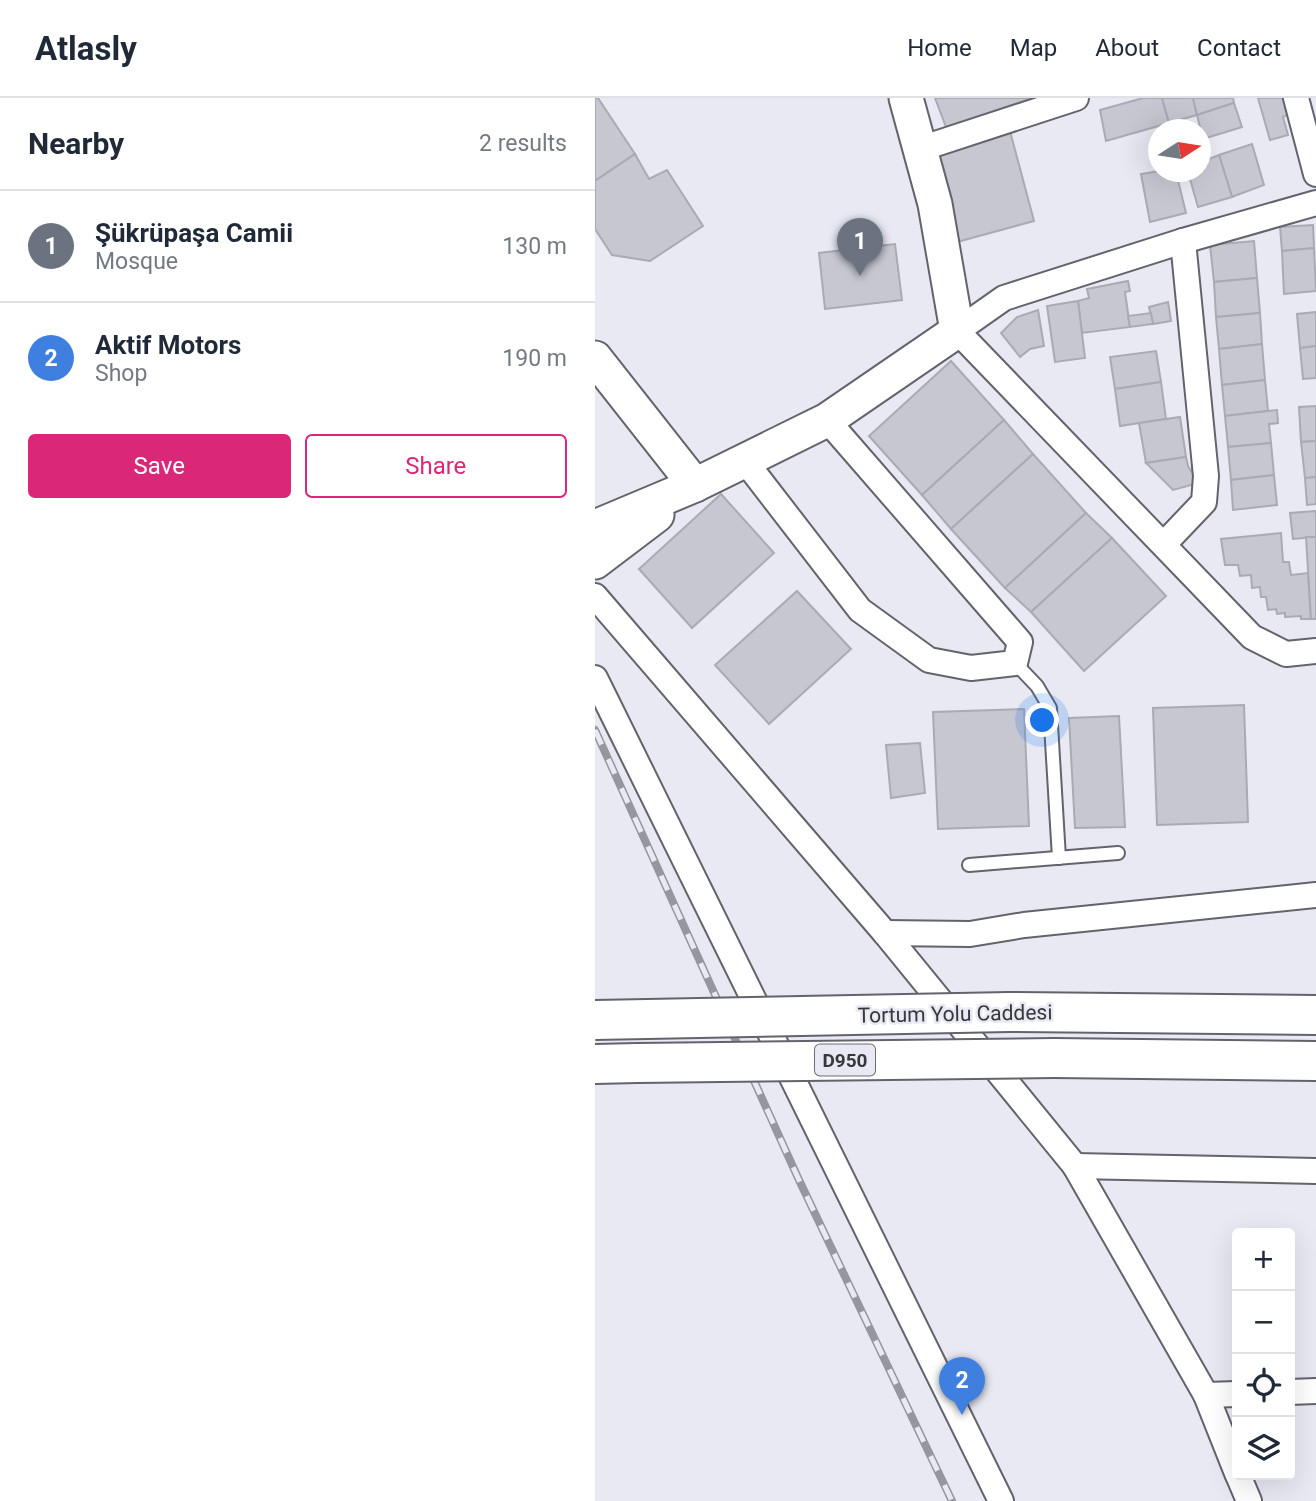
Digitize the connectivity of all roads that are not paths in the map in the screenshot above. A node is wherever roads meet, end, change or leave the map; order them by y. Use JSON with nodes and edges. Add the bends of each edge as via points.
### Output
{"nodes":[{"id":1,"x":906,"y":98,"type":"edge"},
{"id":2,"x":1076,"y":98,"type":"edge"},
{"id":3,"x":1296,"y":98,"type":"edge"},
{"id":4,"x":920,"y":149,"type":"junction"},
{"id":5,"x":1316,"y":173,"type":"edge"},
{"id":6,"x":1316,"y":203,"type":"edge"},
{"id":7,"x":1183,"y":241,"type":"junction"},
{"id":8,"x":957,"y":331,"type":"junction"},
{"id":9,"x":595,"y":358,"type":"edge"},
{"id":10,"x":827,"y":420,"type":"junction"},
{"id":11,"x":745,"y":461,"type":"junction"},
{"id":12,"x":695,"y":485,"type":"junction"},
{"id":13,"x":595,"y":527,"type":"edge"},
{"id":14,"x":1164,"y":544,"type":"junction"},
{"id":15,"x":595,"y":562,"type":"edge"},
{"id":16,"x":595,"y":596,"type":"edge"},
{"id":17,"x":1316,"y":651,"type":"edge"},
{"id":18,"x":1015,"y":663,"type":"junction"},
{"id":19,"x":595,"y":678,"type":"edge"},
{"id":20,"x":1118,"y":853,"type":"dead end"},
{"id":21,"x":1059,"y":858,"type":"junction"},
{"id":22,"x":969,"y":865,"type":"dead end"},
{"id":23,"x":1316,"y":895,"type":"edge"},
{"id":24,"x":885,"y":933,"type":"junction"},
{"id":25,"x":1316,"y":1015,"type":"edge"},
{"id":26,"x":595,"y":1020,"type":"edge"},
{"id":27,"x":1316,"y":1061,"type":"edge"},
{"id":28,"x":595,"y":1064,"type":"edge"},
{"id":29,"x":1075,"y":1166,"type":"junction"},
{"id":30,"x":1316,"y":1171,"type":"edge"},
{"id":31,"x":1316,"y":1391,"type":"edge"},
{"id":32,"x":1295,"y":1392,"type":"edge"},
{"id":33,"x":1232,"y":1394,"type":"edge"},
{"id":34,"x":1206,"y":1395,"type":"junction"},
{"id":35,"x":1232,"y":1459,"type":"edge"},
{"id":36,"x":1240,"y":1480,"type":"edge"},
{"id":37,"x":1001,"y":1501,"type":"edge"},
{"id":38,"x":1249,"y":1501,"type":"edge"}],
"edges":[{"from":1,"to":4,"type":"street"},
{"from":2,"to":4,"type":"street"},
{"from":3,"to":5,"type":"street"},
{"from":4,"to":8,"type":"street","via":[[935,204]]},
{"from":6,"to":7,"type":"street"},
{"from":7,"to":8,"type":"street","via":[[1004,298]]},
{"from":7,"to":14,"type":"street","via":[[1206,476],[1204,502]]},
{"from":8,"to":10,"type":"street"},
{"from":8,"to":14,"type":"street"},
{"from":9,"to":12,"type":"street"},
{"from":10,"to":11,"type":"street"},
{"from":10,"to":18,"type":"street","via":[[1020,642]]},
{"from":11,"to":12,"type":"street"},
{"from":11,"to":18,"type":"street","via":[[860,610],[929,660],[971,668]]},
{"from":12,"to":13,"type":"street"},
{"from":12,"to":15,"type":"street"},
{"from":14,"to":17,"type":"street","via":[[1252,637],[1286,654]]},
{"from":16,"to":24,"type":"street"},
{"from":18,"to":21,"type":"lane","via":[[1050,708]]},
{"from":19,"to":37,"type":"street"},
{"from":20,"to":21,"type":"lane"},
{"from":21,"to":22,"type":"lane"},
{"from":23,"to":24,"type":"street","via":[[970,934]]},
{"from":24,"to":29,"type":"street"},
{"from":25,"to":26,"type":"highway","name":"Tortum Yolu Caddesi","number":"D950","bridge":true,"via":[[1009,1012]]},
{"from":27,"to":28,"type":"highway","number":"D950","bridge":true,"via":[[1053,1058]]},
{"from":29,"to":30,"type":"street"},
{"from":29,"to":34,"type":"street"},
{"from":31,"to":32,"type":"street"},
{"from":33,"to":34,"type":"street"},
{"from":34,"to":35,"type":"street"},
{"from":36,"to":38,"type":"street"}]}
